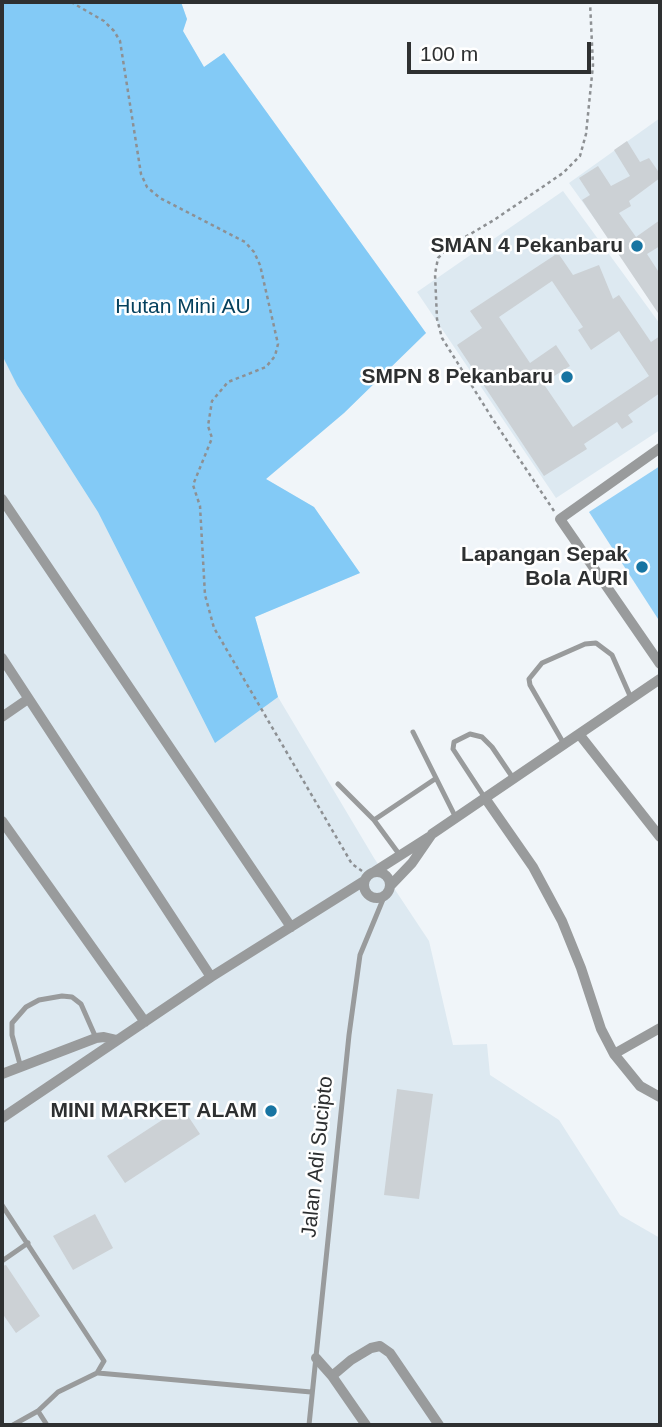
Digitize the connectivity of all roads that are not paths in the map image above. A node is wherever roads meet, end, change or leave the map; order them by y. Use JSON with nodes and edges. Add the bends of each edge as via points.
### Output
{"nodes":[{"id":1,"x":660,"y":448,"type":"edge"},
{"id":2,"x":2,"y":499,"type":"edge"},
{"id":3,"x":2,"y":658,"type":"edge"},
{"id":4,"x":660,"y":664,"type":"edge"},
{"id":5,"x":660,"y":679,"type":"edge"},
{"id":6,"x":631,"y":698,"type":"junction"},
{"id":7,"x":29,"y":699,"type":"junction"},
{"id":8,"x":2,"y":717,"type":"edge"},
{"id":9,"x":413,"y":732,"type":"dead end"},
{"id":10,"x":579,"y":734,"type":"junction"},
{"id":11,"x":564,"y":744,"type":"junction"},
{"id":12,"x":513,"y":778,"type":"junction"},
{"id":13,"x":435,"y":779,"type":"junction"},
{"id":14,"x":338,"y":784,"type":"dead end"},
{"id":15,"x":485,"y":798,"type":"junction"},
{"id":16,"x":456,"y":818,"type":"junction"},
{"id":17,"x":374,"y":820,"type":"junction"},
{"id":18,"x":2,"y":821,"type":"edge"},
{"id":19,"x":432,"y":834,"type":"junction"},
{"id":20,"x":660,"y":837,"type":"edge"},
{"id":21,"x":399,"y":854,"type":"junction"},
{"id":22,"x":368,"y":876,"type":"junction"},
{"id":23,"x":390,"y":886,"type":"junction"},
{"id":24,"x":384,"y":897,"type":"junction"},
{"id":25,"x":290,"y":928,"type":"junction"},
{"id":26,"x":211,"y":977,"type":"junction"},
{"id":27,"x":145,"y":1022,"type":"junction"},
{"id":28,"x":660,"y":1028,"type":"edge"},
{"id":29,"x":96,"y":1038,"type":"junction"},
{"id":30,"x":117,"y":1040,"type":"junction"},
{"id":31,"x":614,"y":1054,"type":"junction"},
{"id":32,"x":22,"y":1068,"type":"junction"},
{"id":33,"x":2,"y":1074,"type":"edge"},
{"id":34,"x":660,"y":1097,"type":"edge"},
{"id":35,"x":2,"y":1118,"type":"edge"},
{"id":36,"x":2,"y":1205,"type":"edge"},
{"id":37,"x":28,"y":1243,"type":"junction"},
{"id":38,"x":2,"y":1261,"type":"edge"},
{"id":39,"x":316,"y":1358,"type":"junction"},
{"id":40,"x":97,"y":1373,"type":"junction"},
{"id":41,"x":332,"y":1376,"type":"junction"},
{"id":42,"x":311,"y":1392,"type":"junction"},
{"id":43,"x":38,"y":1411,"type":"junction"},
{"id":44,"x":13,"y":1425,"type":"edge"},
{"id":45,"x":47,"y":1425,"type":"edge"},
{"id":46,"x":309,"y":1425,"type":"edge"},
{"id":47,"x":366,"y":1425,"type":"edge"},
{"id":48,"x":439,"y":1425,"type":"edge"}],
"edges":[{"from":1,"to":4,"type":"street","via":[[560,519]]},
{"from":2,"to":25,"type":"street"},
{"from":3,"to":7,"type":"street"},
{"from":5,"to":6,"type":"street"},
{"from":6,"to":10,"type":"street"},
{"from":6,"to":11,"type":"lane","via":[[611,655],[596,643],[585,643],[542,663],[529,679],[530,685]]},
{"from":7,"to":8,"type":"street"},
{"from":7,"to":26,"type":"street"},
{"from":9,"to":13,"type":"lane"},
{"from":10,"to":11,"type":"street"},
{"from":10,"to":20,"type":"street"},
{"from":11,"to":12,"type":"street"},
{"from":12,"to":15,"type":"street"},
{"from":12,"to":15,"type":"lane","via":[[482,737],[470,734],[454,742],[453,749]]},
{"from":13,"to":16,"type":"lane"},
{"from":13,"to":17,"type":"lane"},
{"from":14,"to":17,"type":"lane"},
{"from":15,"to":16,"type":"street"},
{"from":15,"to":31,"type":"street","via":[[533,867],[562,921]]},
{"from":16,"to":19,"type":"street"},
{"from":17,"to":21,"type":"lane"},
{"from":18,"to":27,"type":"street"},
{"from":19,"to":21,"type":"street"},
{"from":19,"to":23,"type":"street"},
{"from":21,"to":22,"type":"street"},
{"from":22,"to":23,"type":"street","via":[[386,875]]},
{"from":22,"to":24,"type":"street","via":[[364,890],[370,897]]},
{"from":22,"to":25,"type":"street"},
{"from":23,"to":24,"type":"street"},
{"from":24,"to":39,"type":"lane","name":"Jalan Adi Sucipto","via":[[360,955]]},
{"from":25,"to":26,"type":"street"},
{"from":26,"to":27,"type":"street"},
{"from":27,"to":30,"type":"street"},
{"from":28,"to":31,"type":"street"},
{"from":29,"to":30,"type":"street"},
{"from":29,"to":32,"type":"street"},
{"from":29,"to":32,"type":"lane","via":[[81,1004],[72,997],[39,1000],[12,1023]]},
{"from":30,"to":35,"type":"street"},
{"from":31,"to":34,"type":"street","via":[[640,1086]]},
{"from":32,"to":33,"type":"street"},
{"from":36,"to":37,"type":"lane"},
{"from":37,"to":38,"type":"lane"},
{"from":37,"to":40,"type":"lane","via":[[102,1355],[104,1361]]},
{"from":39,"to":41,"type":"street"},
{"from":39,"to":42,"type":"lane","name":"Jalan Adi Sucipto"},
{"from":40,"to":42,"type":"lane"},
{"from":40,"to":43,"type":"lane","via":[[58,1392]]},
{"from":41,"to":47,"type":"street"},
{"from":41,"to":48,"type":"street","via":[[380,1346],[390,1353]]},
{"from":42,"to":46,"type":"lane","name":"Jalan Adi Sucipto"},
{"from":43,"to":44,"type":"lane"},
{"from":43,"to":45,"type":"lane"}]}
